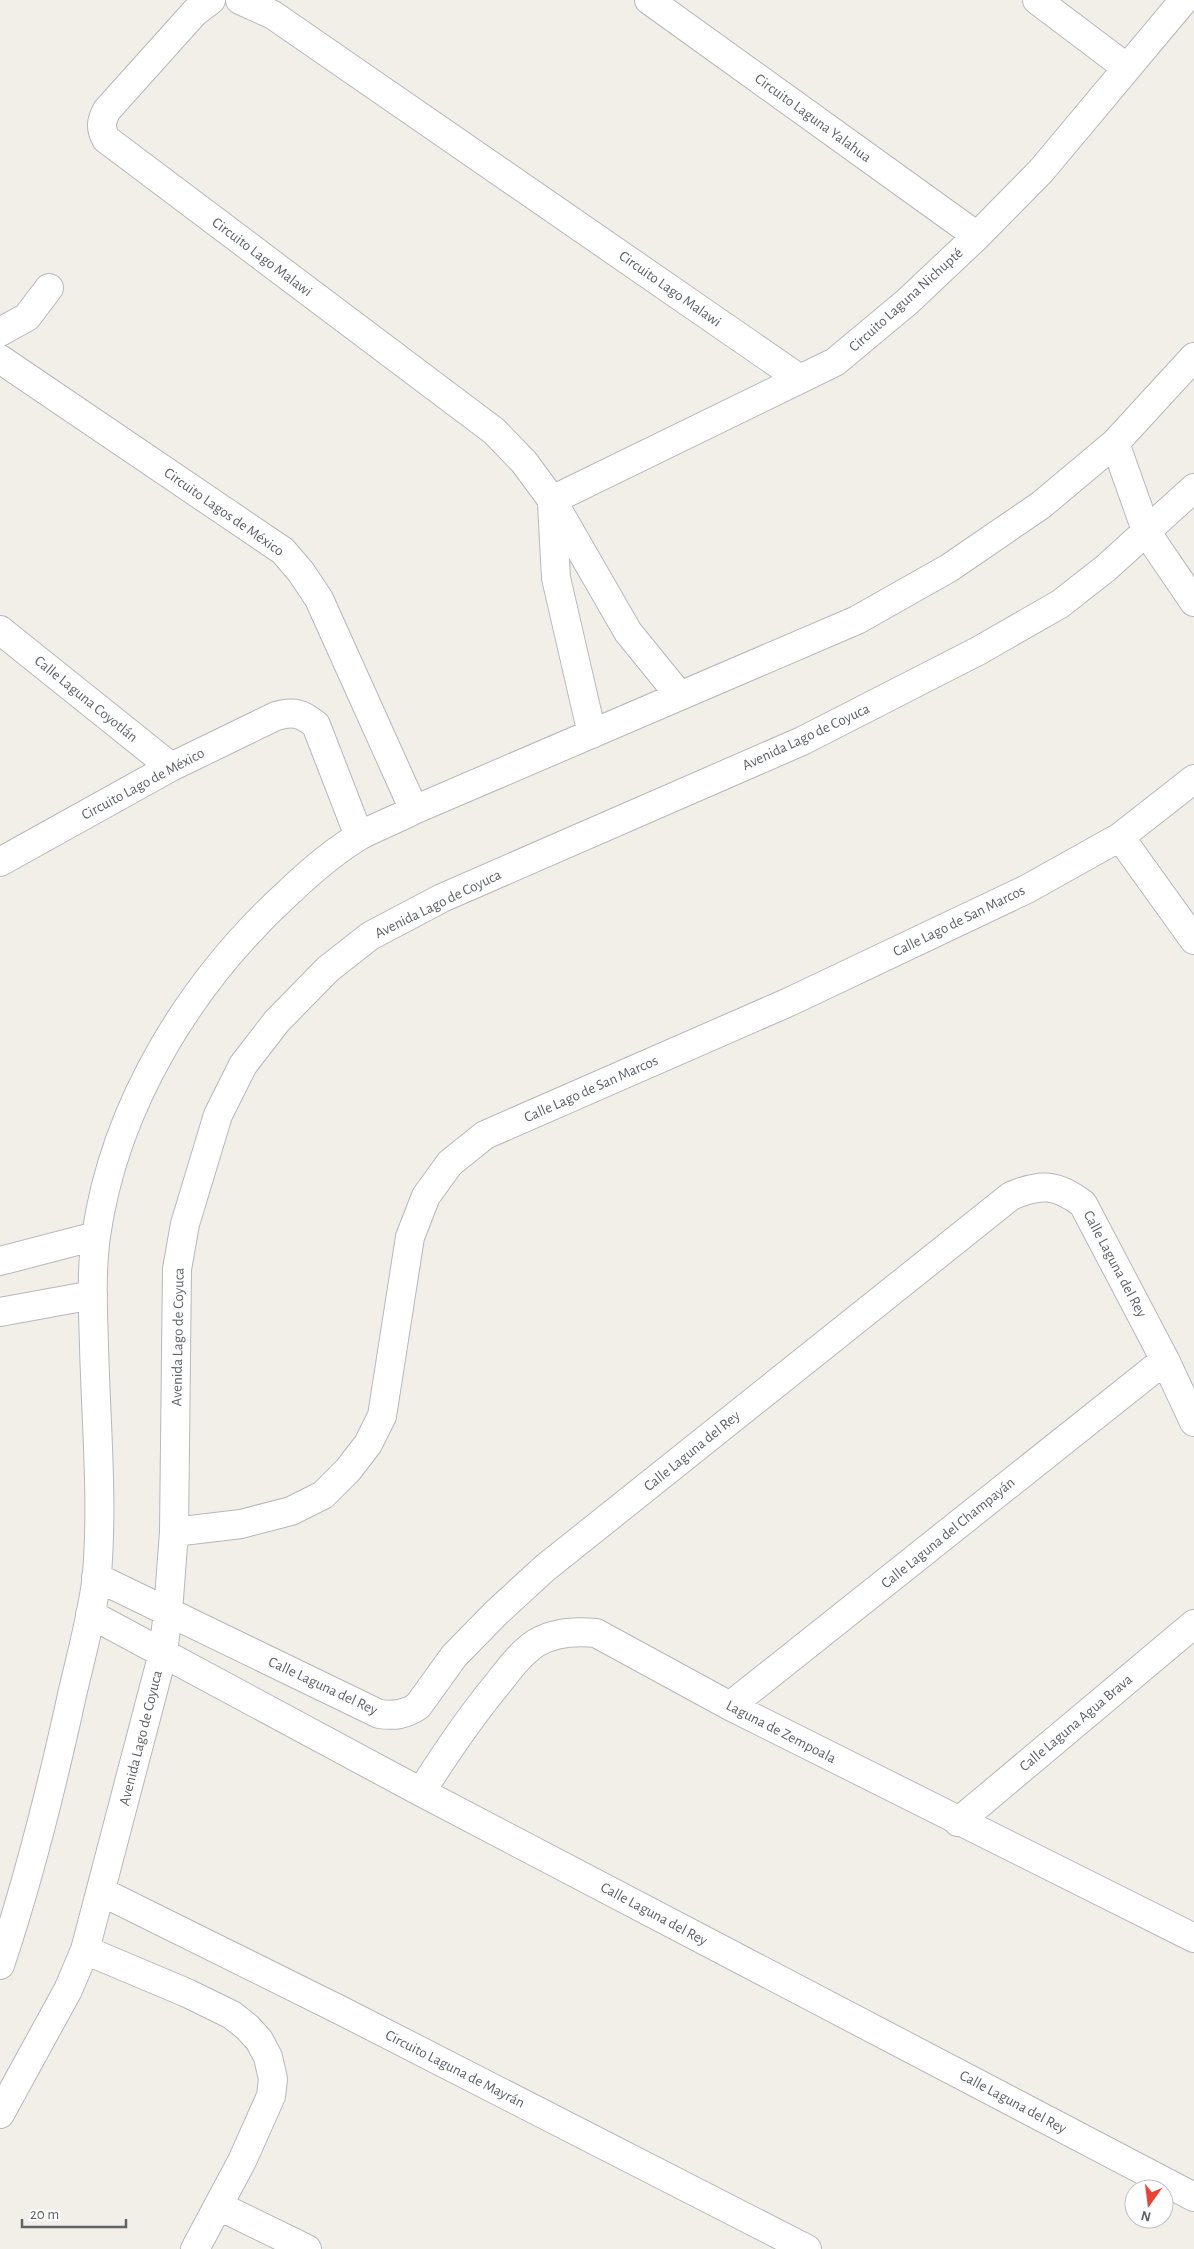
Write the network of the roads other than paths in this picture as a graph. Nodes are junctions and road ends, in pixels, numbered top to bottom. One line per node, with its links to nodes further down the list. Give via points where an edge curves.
1 (211, 0): 14 (street, Circuito Lago Malawi, via 195,12 107,110 101,130 106,139 494,431 524,462)
2 (240, 0): 12 (street, Circuito Lago Malawi, via 273,15)
3 (649, 0): 7 (street, Circuito Laguna Yalahua)
4 (1037, 0): 6 (street)
5 (1184, 0): 6 (street, Circuito Laguna Nichupté)
6 (1127, 68): 7 (street, Circuito Laguna Nichupté, via 1041,171)
7 (977, 236): 12 (street, Circuito Laguna Nichupté, via 907,302 835,362)
8 (49, 288): 9 (street, via 27,317)
9 (0, 332)
10 (1194, 357): 13 (street)
11 (0, 359): 23 (street, Circuito Lagos de México, via 283,551 319,599)
12 (800, 379): 14 (street, Circuito Laguna Nichupté)
13 (1116, 443): 16 (street); 19 (street, via 1041,505 949,568 857,620)
14 (552, 500): 19 (street, Circuito Lago Malawi, via 628,632); 20 (street, via 556,578)
15 (1190, 501): 16 (street, Avenida Lago de Coyuca)
16 (1146, 533): 17 (street); 34 (street, Avenida Lago de Coyuca, via 1060,604 978,651 802,741 442,898 370,936 328,969 277,1021 243,1065 218,1115 186,1224 178,1270)
17 (1194, 602)
18 (0, 630): 21 (street, Calle Laguna Coyotlán)
19 (680, 696): 20 (street)
20 (592, 734): 23 (street)
21 (171, 768): 24 (street, Circuito Lago de México, via 276,716 290,712 305,715 316,724); 26 (street, Circuito Lago de México)
22 (1194, 779): 25 (street, Calle Lago de San Marcos)
23 (414, 810): 24 (street)
24 (360, 836): 28 (street, via 308,873 257,921 208,979 175,1028 126,1124 108,1179)
25 (1120, 837): 27 (street); 34 (street, Calle Lago de San Marcos, via 1027,889 789,1002 485,1134 450,1163 426,1196 410,1237 382,1416 368,1444 348,1470 323,1495 291,1511 241,1524)
26 (0, 862)
27 (1194, 940)
28 (96, 1236): 29 (street); 30 (street)
29 (0, 1260)
30 (93, 1295): 31 (street); 35 (street, via 99,1527)
31 (0, 1312)
32 (1165, 1360): 33 (street, Calle Laguna del Rey); 36 (street, Calle Laguna del Rey, via 1083,1204 1050,1187 1031,1188 1011,1196 544,1568 454,1656 418,1706 410,1711 396,1716 379,1714); 40 (street, Calle Laguna del Champayán)
33 (1194, 1422)
34 (174, 1532): 36 (street, Avenida Lago de Coyuca)
35 (96, 1576): 36 (street, Calle Laguna del Rey); 37 (street)
36 (168, 1612): 39 (street, Avenida Lago de Coyuca)
37 (90, 1614): 39 (street, Calle Laguna del Rey); 46 (street, via 30,1866)
38 (1194, 1624): 42 (street, Calle Laguna Agua Brava)
39 (162, 1653): 41 (street, Calle Laguna del Rey); 43 (street, Avenida Lago de Coyuca)
40 (730, 1706): 41 (street, Laguna de Zempoala, via 596,1633 576,1631 556,1635 536,1643 518,1658 466,1721); 42 (street, Laguna de Zempoala)
41 (421, 1792): 48 (street, Calle Laguna del Rey)
42 (958, 1822): 44 (street, Laguna de Zempoala)
43 (102, 1892): 45 (street, Avenida Lago de Coyuca); 52 (street, Circuito Laguna de Mayrán)
44 (1190, 1929)
45 (85, 1950): 47 (street, Avenida Lago de Coyuca, via 68,1990); 49 (street, via 232,2015 253,2034 268,2057 273,2079 271,2096)
46 (0, 1965)
47 (3, 2101)
48 (1194, 2196)
49 (219, 2206): 50 (street); 51 (street)
50 (195, 2249)
51 (307, 2249)
52 (807, 2249)

